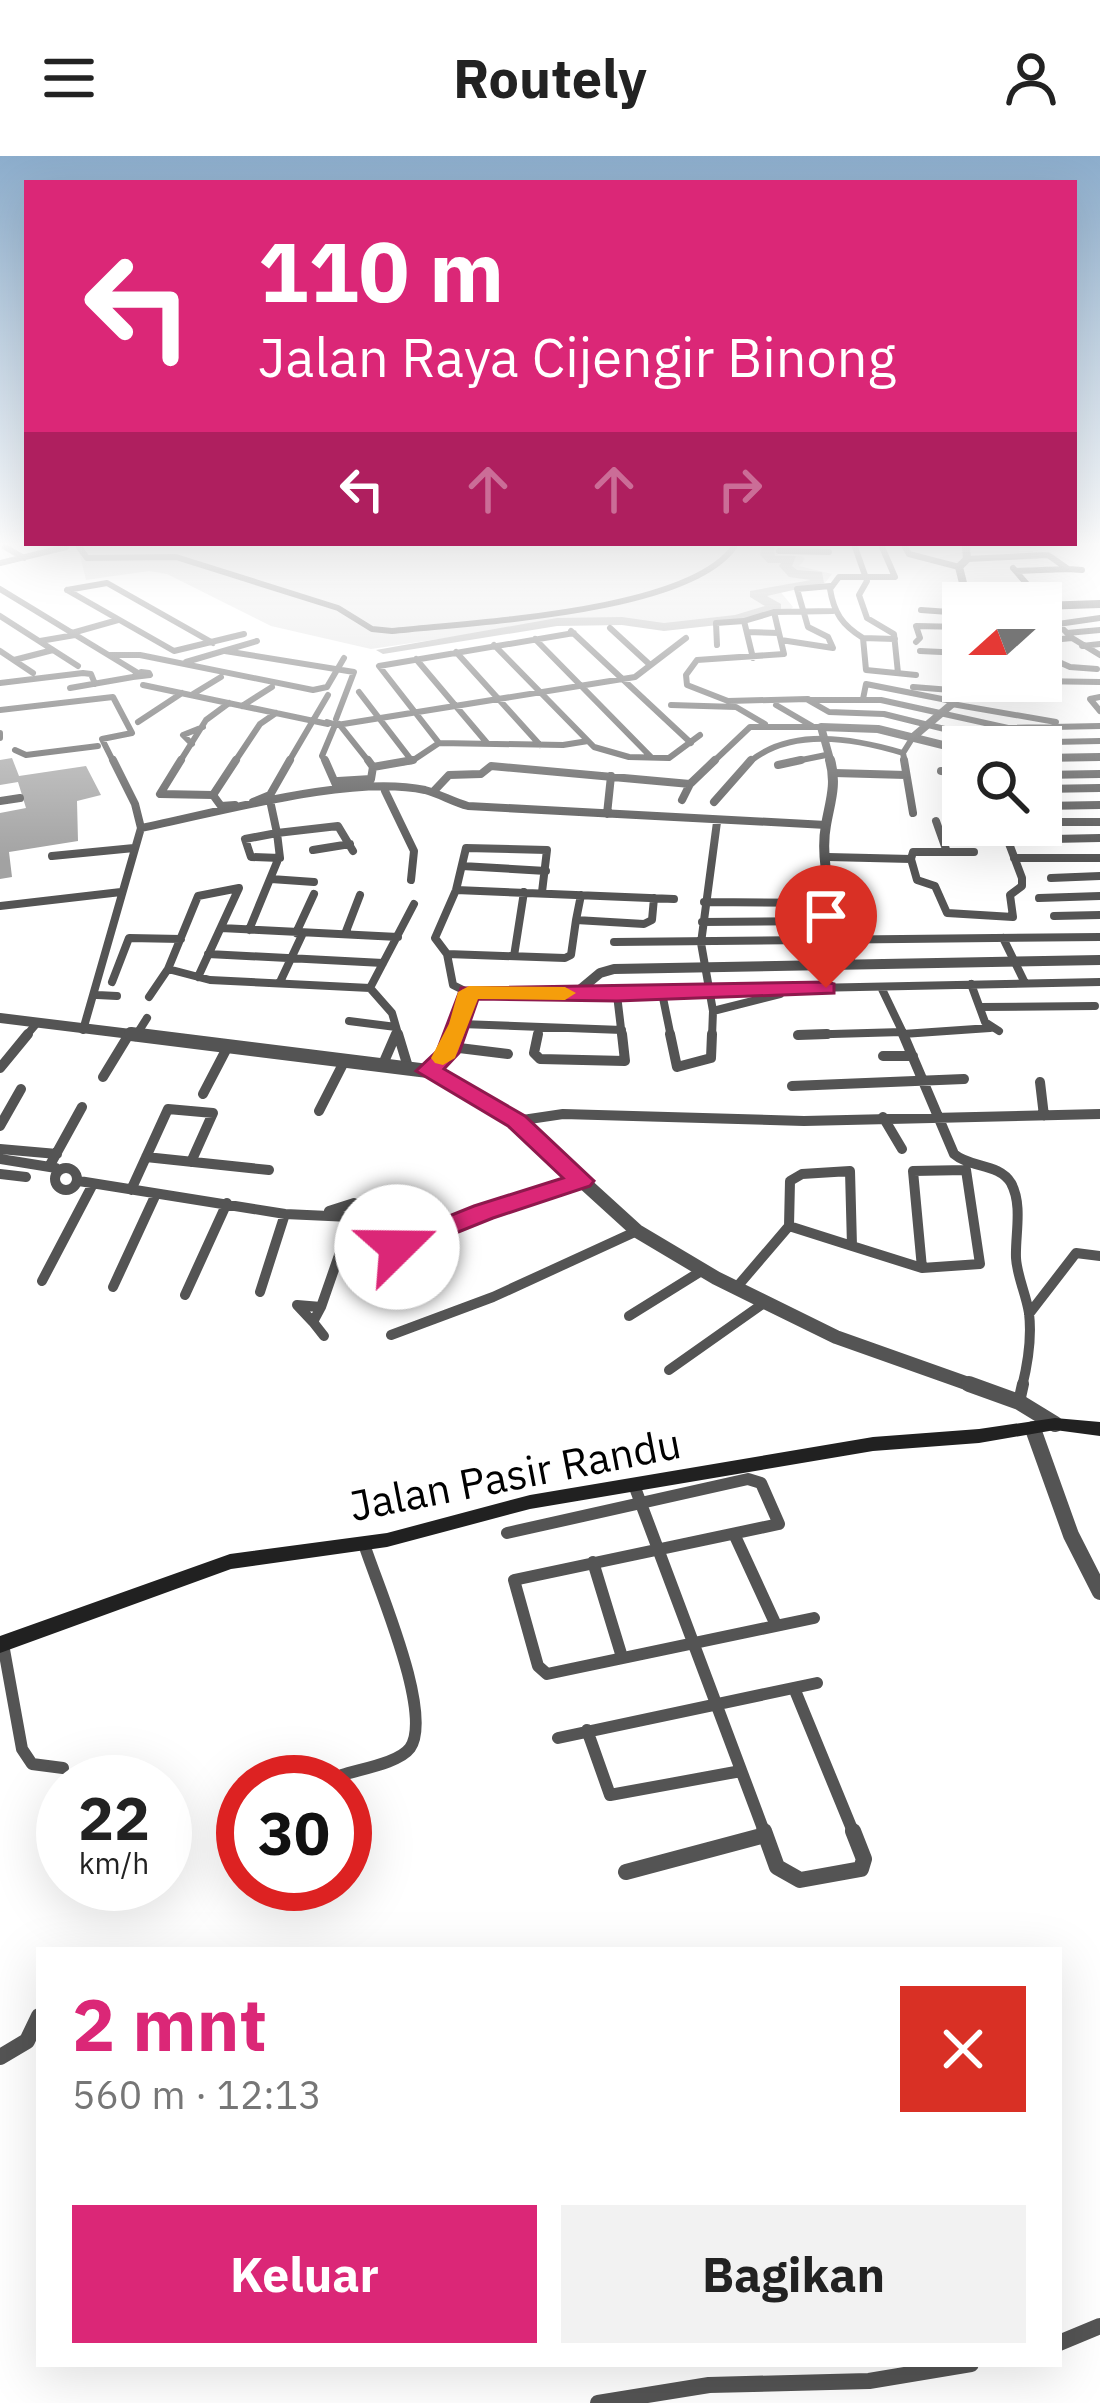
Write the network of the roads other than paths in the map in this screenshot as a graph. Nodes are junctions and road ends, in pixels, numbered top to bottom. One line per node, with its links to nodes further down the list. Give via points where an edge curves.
1 (1, 652): 22 (street)
2 (46, 652): 22 (street)
3 (56, 652): 26 (street)
4 (103, 652): 18 (street)
5 (219, 652): 23 (street)
6 (235, 652): 28 (street)
7 (456, 652): 21 (street); 49 (street)
8 (501, 652): 44 (street)
9 (548, 652): 40 (street)
10 (594, 652): 36 (street)
11 (636, 652): 24 (street)
12 (665, 652): 24 (street)
13 (752, 652): 20 (street)
14 (795, 652): 17 (street)
15 (864, 652): 27 (street)
16 (896, 652): 29 (street)
17 (784, 654): 20 (street)
18 (110, 656): 23 (street); 34 (street)
19 (344, 658): 28 (street)
20 (753, 658): 56 (street, via 697,660 687,685 703,695)
21 (416, 659): 59 (street); 62 (street, via 379,666)
22 (14, 660): 32 (street)
23 (183, 663): 28 (street, via 313,690 327,687)
24 (648, 663): 36 (street)
25 (1062, 663): 30 (street)
26 (78, 666)
27 (866, 670): 29 (street); 38 (street)
28 (335, 671): 68 (street, via 355,674)
29 (898, 673): 31 (street)
30 (1099, 674): 35 (street)
31 (916, 675)
32 (30, 676): 37 (street); 39 (street, via 88,673); 52 (street)
33 (221, 677): 45 (street)
34 (140, 678): 39 (street); 45 (street)
35 (1062, 678)
36 (623, 679): 40 (street); 73 (street)
37 (0, 683)
38 (866, 683): 46 (street); 51 (street)
39 (95, 684): 42 (street)
40 (581, 686): 44 (street); 90 (street)
41 (272, 687): 58 (street)
42 (70, 688)
43 (359, 692): 65 (street)
44 (540, 692): 49 (street); 76 (street)
45 (187, 694): 55 (street); 67 (street)
46 (942, 696)
47 (1100, 697): 61 (street, via 1090,699)
48 (340, 699): 66 (street, via 328,696)
49 (498, 699): 59 (street); 83 (street)
50 (808, 699): 51 (street); 56 (street); 69 (street, via 832,712)
51 (863, 699): 64 (street)
52 (38, 701)
53 (950, 702): 64 (street)
54 (972, 702): 70 (street)
55 (229, 703): 58 (street); 106 (street, via 203,727 160,794)
56 (773, 703): 74 (street)
57 (671, 705): 72 (street, via 736,707)
58 (242, 706): 63 (street)
59 (455, 706): 62 (street); 81 (street)
60 (0, 710): 121 (street, via 115,697 132,733 102,739)
61 (1100, 711)
62 (415, 712): 65 (street); 79 (street)
63 (276, 713): 66 (street); 106 (street)
64 (944, 713): 69 (street); 70 (street, via 1008,728)
65 (379, 718): 68 (street); 89 (street)
66 (314, 721): 68 (street); 106 (street, via 270,795 238,806 221,806)
67 (138, 722)
68 (335, 722): 95 (street); 95 (street, via 322,756 337,784 371,779)
69 (931, 725): 75 (street); 78 (street, via 1001,743)
70 (1089, 726): 71 (street)
71 (1100, 726)
72 (770, 727): 74 (street); 86 (street, via 750,727)
73 (676, 728): 80 (street); 80 (street, via 700,735)
74 (818, 728): 75 (street); 77 (street)
75 (914, 737): 82 (street); 87 (street)
76 (588, 741): 83 (street); 90 (street)
77 (823, 741): 87 (street); 88 (street); 93 (street, via 775,744)
78 (1100, 741)
79 (439, 743): 81 (street); 89 (street)
80 (691, 743): 90 (street, via 674,758)
81 (487, 744): 83 (street)
82 (942, 744)
83 (540, 745)
84 (98, 746): 85 (street)
85 (0, 750)
86 (724, 753): 93 (street); 101 (street)
87 (903, 753): 98 (street)
88 (826, 755): 94 (street); 96 (street)
89 (409, 756): 95 (street)
90 (652, 758)
91 (1062, 758): 92 (street)
92 (1100, 758)
93 (755, 759): 110 (street)
94 (778, 765)
95 (373, 767)
96 (834, 773): 98 (street); 120 (street)
97 (1100, 774): 99 (street)
98 (906, 775): 114 (street)
99 (1062, 775)
100 (611, 776): 101 (street); 105 (street, via 491,766 449,775); 115 (street)
101 (690, 784): 108 (street)
102 (1100, 788): 103 (street)
103 (1062, 789)
104 (385, 791): 105 (street); 111 (street); 141 (street, via 414,851)
105 (433, 792): 115 (street, via 468,806)
106 (213, 795)
107 (20, 798): 109 (street)
108 (682, 800)
109 (0, 801)
110 (714, 802)
111 (271, 805): 121 (street); 122 (street)
112 (1062, 806): 113 (street)
113 (1100, 806)
114 (913, 813)
115 (607, 814): 116 (street)
116 (717, 821): 120 (street); 154 (street)
117 (936, 821): 128 (street)
118 (1062, 822): 119 (street)
119 (1100, 822)
120 (826, 825): 131 (street)
121 (141, 828): 126 (street)
122 (275, 835): 122 (street, via 246,837 251,857 280,858); 127 (street, via 340,826 352,847)
123 (1062, 838): 124 (street)
124 (1100, 838)
125 (1011, 846): 132 (street)
126 (134, 848): 130 (street); 145 (street)
127 (314, 850)
128 (947, 852): 129 (street); 133 (street, via 913,851)
129 (974, 852)
130 (52, 856)
131 (828, 856): 133 (street); 155 (street)
132 (1015, 858): 134 (street); 143 (street)
133 (911, 859): 143 (street, via 917,880 934,886 950,915 1013,917 1010,895)
134 (1099, 861)
135 (277, 862): 140 (street)
136 (462, 866): 137 (street); 137 (street, via 470,846 537,848 550,854); 144 (street)
137 (546, 871): 147 (street)
138 (1100, 876): 139 (street)
139 (1051, 878)
140 (271, 879): 142 (street); 164 (street)
141 (410, 880)
142 (314, 882)
143 (1022, 886): 151 (street, via 1034,899)
144 (456, 890): 146 (street); 175 (street, via 436,938)
145 (121, 892): 157 (street); 199 (street)
146 (524, 892): 147 (street); 176 (street)
147 (542, 892): 150 (street)
148 (314, 894): 165 (street)
149 (360, 895): 166 (street)
150 (581, 895): 152 (street); 160 (street)
151 (1100, 896)
152 (654, 898): 153 (street); 160 (street, via 651,923)
153 (674, 899)
154 (704, 902): 155 (street); 162 (street)
155 (831, 903): 161 (street)
156 (414, 904): 167 (street)
157 (0, 906)
158 (1100, 915): 159 (street)
159 (1054, 916)
160 (576, 920): 176 (street, via 568,957)
161 (836, 921): 162 (street); 172 (street)
162 (702, 922): 173 (street)
163 (221, 928): 164 (street); 170 (street, via 239,888 199,895); 174 (street)
164 (249, 930): 165 (street)
165 (300, 933): 166 (street); 177 (street)
166 (345, 934): 167 (street)
167 (398, 937): 180 (street)
168 (1100, 937): 169 (street)
169 (1003, 938): 172 (street); 179 (street)
170 (182, 939): 182 (street); 185 (street, via 129,938)
171 (614, 942): 173 (street)
172 (844, 942): 173 (street); 181 (street)
173 (700, 944): 183 (street)
174 (208, 954): 177 (street); 184 (street)
175 (447, 954): 176 (street); 196 (street, via 458,966 453,986)
176 (514, 956)
177 (292, 957): 180 (street); 186 (street)
178 (1100, 960): 179 (street)
179 (1015, 961): 181 (street); 189 (street)
180 (383, 962): 193 (street)
181 (851, 964): 183 (street); 191 (street)
182 (168, 969): 184 (street); 202 (street)
183 (703, 969): 194 (street); 197 (street, via 614,969)
184 (198, 977): 186 (street)
185 (112, 982)
186 (280, 982): 193 (street)
187 (1084, 982): 188 (street); 189 (street); 204 (street)
188 (1100, 982)
189 (1025, 983): 190 (street)
190 (971, 984): 192 (street); 203 (street)
191 (857, 987): 192 (street); 195 (street)
192 (881, 987): 215 (street)
193 (370, 988): 212 (street)
194 (706, 990): 195 (street); 198 (street); 205 (street)
195 (796, 990): 205 (street)
196 (469, 992): 197 (street); 210 (street)
197 (576, 993): 200 (street)
198 (662, 993): 200 (street); 227 (street)
199 (97, 995): 201 (street); 213 (street)
200 (617, 995): 214 (street)
201 (117, 996)
202 (149, 997)
203 (980, 1006): 204 (street); 215 (street, via 994,1030)
204 (1098, 1006)
205 (713, 1010): 227 (street, via 712,1056)
206 (0, 1018): 209 (street)
207 (147, 1018): 217 (street)
208 (349, 1021): 212 (street)
209 (37, 1023): 213 (street); 226 (street)
210 (460, 1024): 211 (street); 219 (street)
211 (539, 1028): 214 (street); 214 (street, via 540,1059 619,1062 626,1057)
212 (397, 1029): 224 (street); 225 (street)
213 (83, 1030): 217 (street)
214 (622, 1030)
215 (902, 1033): 216 (street); 221 (street)
216 (798, 1035)
217 (132, 1036): 218 (street); 229 (street)
218 (227, 1048): 223 (street); 237 (street)
219 (449, 1050): 220 (street); 228 (street); 230 (street)
220 (508, 1054)
221 (913, 1055): 222 (street); 231 (street)
222 (883, 1056)
223 (345, 1060): 224 (street); 239 (street)
224 (383, 1064): 225 (street)
225 (408, 1067): 228 (street)
226 (0, 1068)
227 (681, 1068): 234 (street)
228 (428, 1071): 230 (street)
229 (103, 1077)
230 (446, 1078): 244 (street)
231 (920, 1079): 232 (street); 235 (street); 240 (street)
232 (964, 1079)
233 (1040, 1082): 241 (street)
234 (682, 1086)
235 (792, 1086)
236 (21, 1089): 245 (street)
237 (202, 1094)
238 (82, 1107): 250 (street)
239 (319, 1111)
240 (940, 1114): 241 (street); 243 (street); 279 (street, via 957,1158 1011,1183)
241 (1044, 1116): 242 (street)
242 (1096, 1117)
243 (883, 1118): 244 (street, via 563,1114); 246 (street)
244 (516, 1121): 255 (street)
245 (0, 1126)
246 (902, 1148)
247 (0, 1149): 250 (street)
248 (146, 1157): 251 (street); 251 (street, via 168,1109 211,1111); 257 (street)
249 (0, 1159): 250 (street)
250 (54, 1159): 256 (street, via 63,1172 55,1185)
251 (191, 1162): 252 (street)
252 (269, 1170)
253 (0, 1174): 254 (street)
254 (26, 1177)
255 (581, 1181): 263 (street); 265 (street)
256 (93, 1184): 257 (street); 272 (street)
257 (131, 1190): 258 (street)
258 (156, 1194): 259 (street); 273 (street)
259 (227, 1203): 261 (street); 276 (street)
260 (354, 1207): 261 (street); 264 (street, via 394,1219); 278 (street)
261 (285, 1214): 275 (street)
262 (789, 1226): 266 (street); 266 (street, via 790,1180 850,1171); 274 (street)
263 (638, 1231): 271 (street); 282 (street)
264 (400, 1232): 265 (street); 267 (street)
265 (416, 1239): 267 (street)
266 (852, 1246): 269 (street)
267 (397, 1247): 270 (street)
268 (1100, 1256): 279 (street, via 1076,1253)
269 (922, 1268): 269 (street, via 980,1264 967,1170 913,1172)
270 (389, 1269)
271 (703, 1270): 274 (street); 280 (street)
272 (42, 1281)
273 (113, 1287)
274 (736, 1288): 277 (street)
275 (260, 1292)
276 (185, 1295)
277 (764, 1303): 284 (street); 285 (street)
278 (322, 1307): 281 (street); 281 (street, via 297,1305)
279 (1029, 1314): 285 (street)
280 (629, 1316)
281 (313, 1322): 283 (street)
282 (391, 1335)
283 (324, 1336)
284 (669, 1370)
285 (1019, 1402): 286 (street)
286 (1055, 1424): 287 (main road, Jalan Pasir Randu); 288 (main road, Jalan Pasir Randu)
287 (1033, 1429): 289 (main road, Jalan Pasir Randu, via 873,1444); 295 (street)
288 (1100, 1429)
289 (638, 1495): 290 (street); 291 (street, via 759,1480 778,1526); 292 (main road, Jalan Pasir Randu, via 530,1502); 293 (street)
290 (507, 1533)
291 (735, 1536): 293 (street); 297 (street)
292 (364, 1544): 299 (main road, Jalan Pasir Randu, via 230,1562); 307 (street, via 418,1709 413,1745)
293 (658, 1550): 294 (street); 298 (street)
294 (593, 1562): 300 (street); 300 (street, via 511,1585 541,1671)
295 (1100, 1592)
296 (814, 1618): 297 (street)
297 (776, 1625): 298 (street)
298 (693, 1641): 300 (street); 303 (street)
299 (1, 1644): 306 (street, via 22,1749)
300 (622, 1657)
301 (818, 1683): 302 (street)
302 (794, 1688): 303 (street); 309 (street, via 865,1865 800,1880 777,1867)
303 (716, 1702): 304 (street); 308 (street)
304 (587, 1730): 305 (street); 308 (street, via 610,1795)
305 (558, 1738)
306 (36, 1765)
307 (372, 1765)
308 (741, 1771): 309 (street)
309 (765, 1835): 310 (street)
310 (626, 1873)
311 (36, 2022): 312 (street, via 27,2042)
312 (0, 2057)
313 (1098, 2331): 314 (street)
314 (1062, 2342)
315 (953, 2367): 316 (street, via 869,2381 709,2385)
316 (598, 2403)

